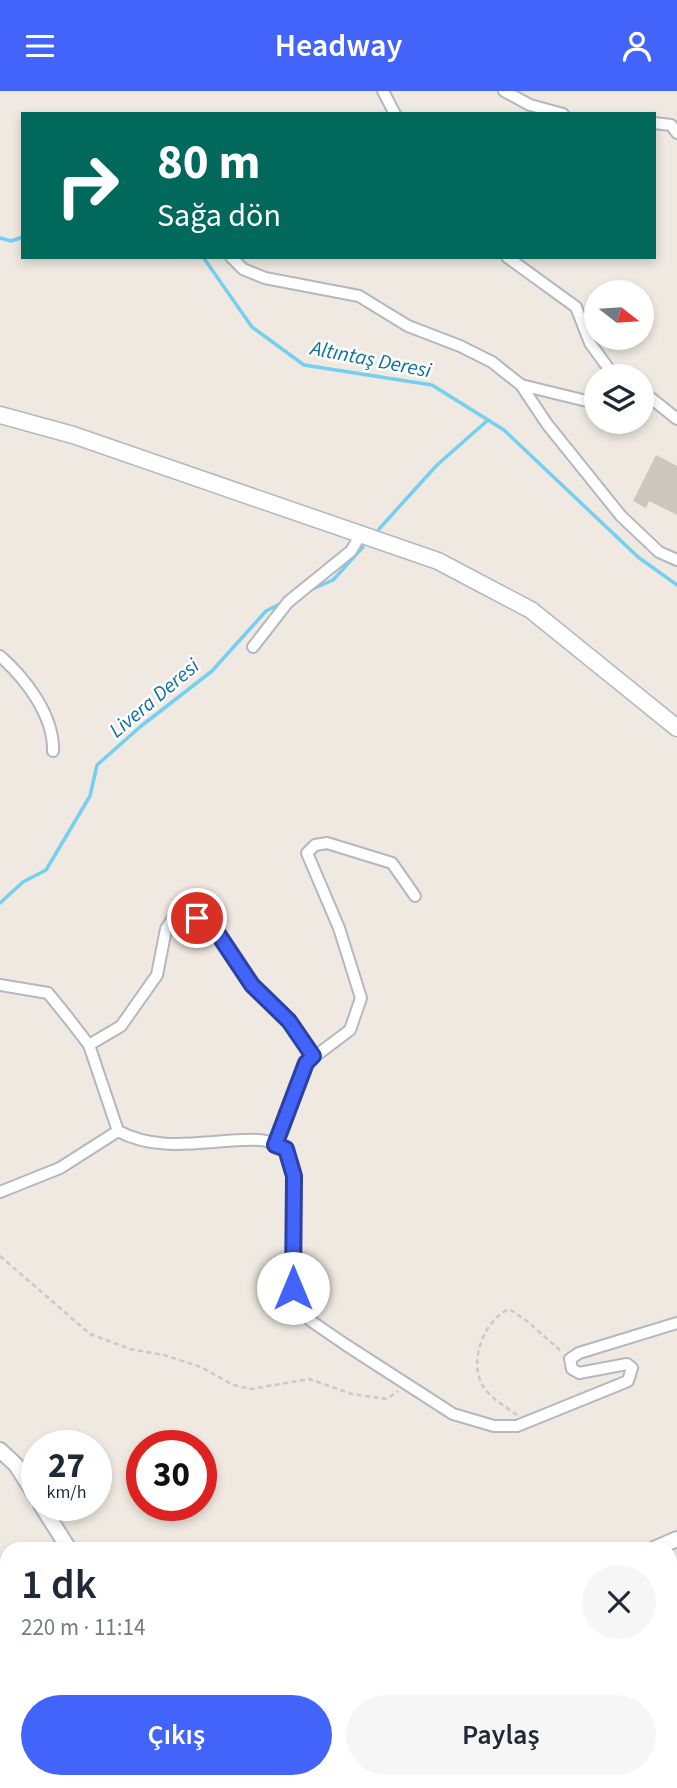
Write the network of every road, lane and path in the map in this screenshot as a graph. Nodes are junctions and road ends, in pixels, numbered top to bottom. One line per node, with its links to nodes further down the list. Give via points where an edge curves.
1 (383, 91): 3 (street)
2 (504, 91): 4 (street)
3 (394, 112)
4 (556, 112)
5 (656, 123): 6 (street, via 671,125)
6 (677, 133)
7 (233, 259): 10 (street, via 265,278 359,296 408,326 492,362)
8 (510, 259): 9 (street, via 576,307 590,343)
9 (605, 364)
10 (521, 385): 11 (street); 16 (street, via 621,516 659,552)
11 (584, 400)
12 (654, 401): 14 (street)
13 (0, 415): 15 (main road, via 73,435)
14 (677, 419)
15 (360, 534): 17 (street, via 351,551 288,602); 19 (main road, via 438,561 531,610)
16 (677, 560)
17 (253, 647)
18 (0, 656): 20 (street, via 14,668 46,716 53,732)
19 (677, 728)
20 (53, 751)
21 (415, 896): 24 (street, via 392,863 327,843 315,845 307,853 339,927 361,998 350,1030)
22 (0, 985): 23 (street, via 48,993)
23 (89, 1045): 24 (street, via 121,1026 157,975 166,929 180,908 214,928 252,985 289,1021); 25 (street)
24 (313, 1056): 26 (street, via 306,1063)
25 (118, 1131): 26 (street, via 137,1141 198,1145 262,1140); 27 (street, via 60,1168)
26 (275, 1145): 31 (street, via 286,1149 294,1176 293,1288 311,1321)
27 (0, 1192)
28 (0, 1256): 31 (path, via 90,1334 201,1367 233,1385 251,1389 309,1379 352,1394 387,1399 399,1390)
29 (677, 1323): 31 (street, via 579,1353 570,1359 572,1369 579,1373 627,1364 632,1368 628,1381 517,1426 494,1426 453,1414)
30 (565, 1354): 32 (path, via 509,1309 488,1326 477,1361 478,1378 520,1418)
31 (418, 1389)
32 (517, 1422)
33 (0, 1450): 34 (street)
34 (21, 1473)
35 (51, 1521): 36 (street)
36 (65, 1542)

